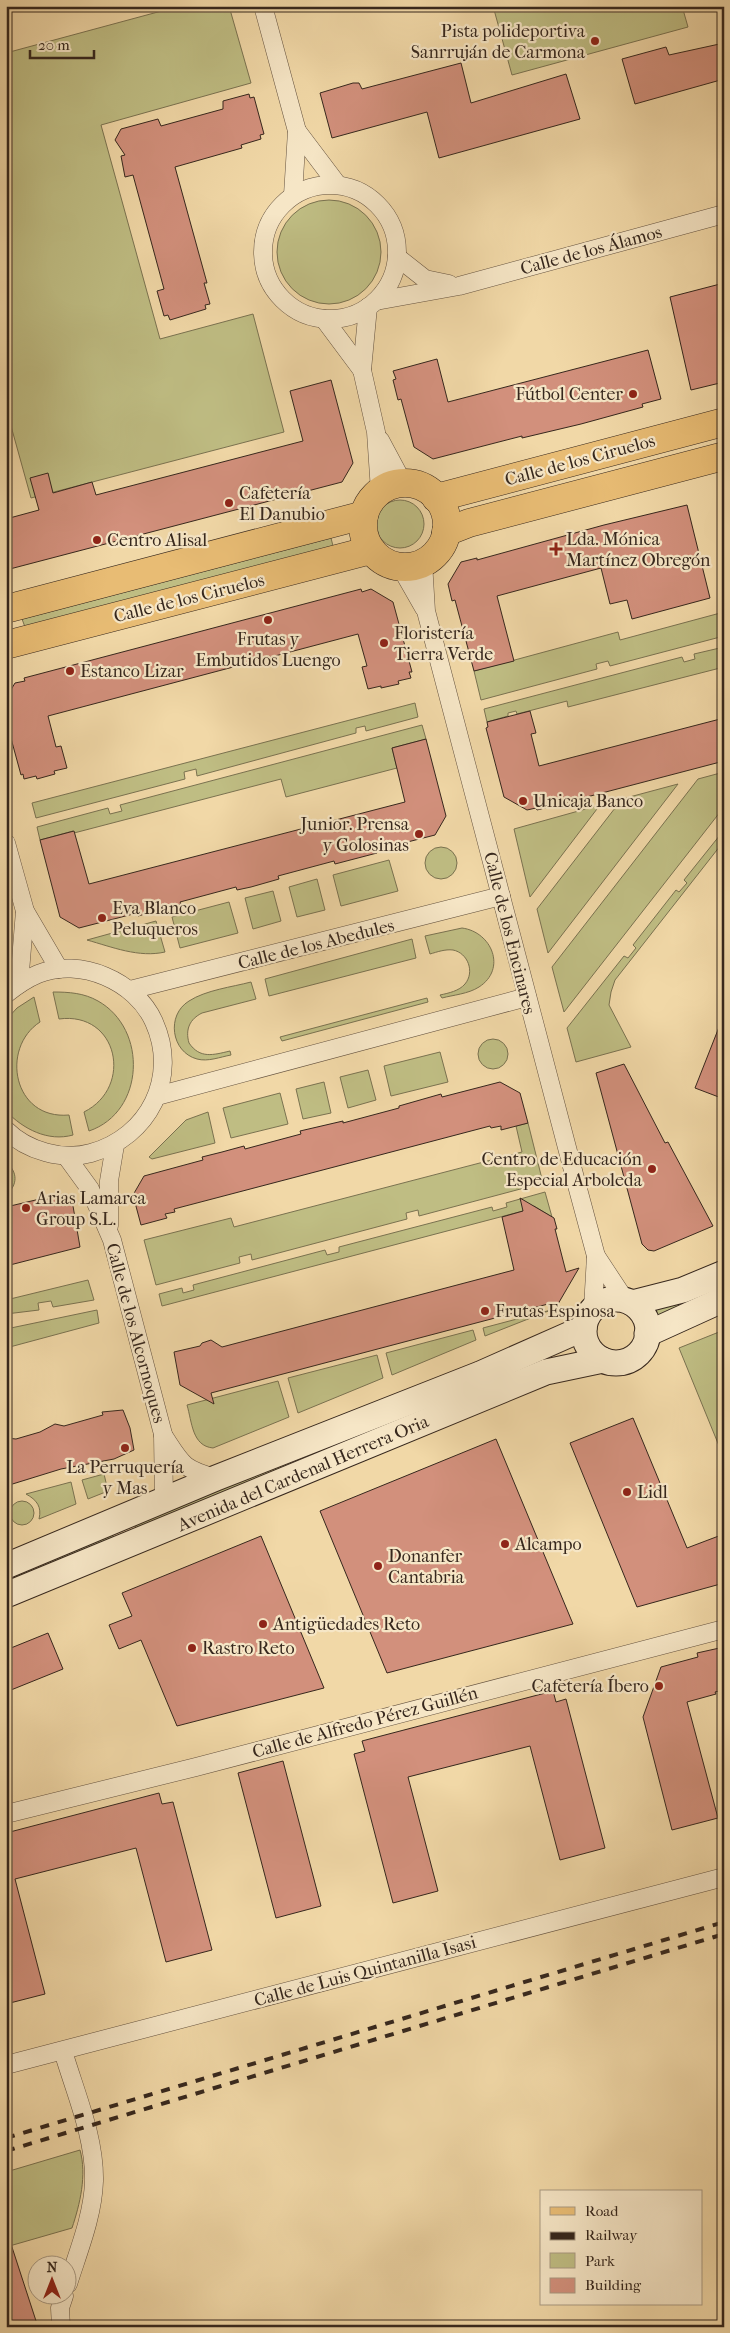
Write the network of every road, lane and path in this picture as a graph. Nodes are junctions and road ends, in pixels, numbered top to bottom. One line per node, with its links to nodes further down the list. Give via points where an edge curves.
1 (263, 6): 2 (street)
2 (297, 131): 3 (street); 4 (street)
3 (337, 184): 4 (street); 6 (street, via 360,191 379,205 393,226)
4 (293, 195): 9 (street, via 273,216 266,230 264,264 277,294 304,314)
5 (724, 214): 7 (street, Calle de los Álamos)
6 (397, 256): 7 (street, Calle de los Álamos, via 425,280); 8 (street, via 396,268 387,288)
7 (459, 286): 8 (street, Calle de los Álamos)
8 (372, 304): 9 (street, via 345,317); 10 (street)
9 (324, 319): 10 (street)
10 (362, 370): 12 (street)
11 (724, 422): 15 (main road, Calle de los Ciruelos)
12 (376, 432): 14 (street); 14 (street)
13 (724, 456): 17 (main road, Calle de los Ciruelos, via 469,523)
14 (392, 487): 15 (main road, via 418,485); 16 (main road, via 371,500)
15 (436, 498): 17 (main road, via 445,515)
16 (364, 515): 18 (main road, via 363,529); 20 (main road, Calle de los Ciruelos)
17 (446, 532): 19 (main road, via 437,551)
18 (371, 550): 19 (main road, via 380,558); 21 (main road, Calle de los Ciruelos)
19 (412, 564): 23 (street, Calle de los Encinares)
20 (6, 609)
21 (6, 645)
22 (6, 843): 24 (street)
23 (501, 896): 27 (street, Calle de los Abedules); 28 (street, Calle de los Encinares)
24 (25, 911): 25 (street); 26 (street)
25 (59, 969): 26 (street, via 39,973); 27 (street, via 96,973)
26 (13, 989)
27 (130, 990): 29 (street, via 154,1020 160,1038 164,1058)
28 (526, 997): 29 (street); 34 (street, Calle de los Encinares)
29 (158, 1096): 31 (street, via 141,1123)
30 (6, 1130): 32 (street, via 28,1146)
31 (114, 1145): 32 (street, via 86,1154); 33 (street, Calle de los Alcornoques, via 109,1181)
32 (66, 1156): 33 (street, Calle de los Alcornoques, via 90,1190)
33 (109, 1231): 41 (street, Calle de los Alcornoques)
34 (596, 1256): 37 (street, Calle de los Encinares); 38 (street, Calle de los Encinares)
35 (724, 1273): 37 (main road, Avenida del Cardenal Herrera Oria, via 683,1290)
36 (724, 1299): 39 (main road)
37 (628, 1302): 38 (main road, Avenida del Cardenal Herrera Oria, via 602,1301); 39 (main road, via 644,1316)
38 (588, 1318): 40 (main road, via 585,1341); 42 (main road, Avenida del Cardenal Herrera Oria, via 480,1374)
39 (648, 1334): 40 (main road, Avenida del Cardenal Herrera Oria, via 642,1348 632,1358 617,1362)
40 (602, 1360): 45 (main road, Avenida del Cardenal Herrera Oria, via 546,1372)
41 (163, 1434): 42 (street, Calle de los Alcornoques, via 179,1460 192,1472); 43 (street, Calle de los Alcornoques)
42 (216, 1478): 43 (main road, Avenida del Cardenal Herrera Oria)
43 (164, 1501): 44 (main road, Avenida del Cardenal Herrera Oria)
44 (6, 1566)
45 (6, 1595)
46 (724, 1629): 47 (street, Calle de Alfredo Pérez Guillén)
47 (6, 1814)
48 (724, 1877): 49 (street, Calle de Luis Quintanilla Isasi)
49 (63, 2051): 50 (street, Calle de Luis Quintanilla Isasi); 51 (street, via 91,2147 94,2181 89,2217)
50 (6, 2065)
51 (77, 2256)
52 (61, 2306): 53 (street)
53 (61, 2327)

